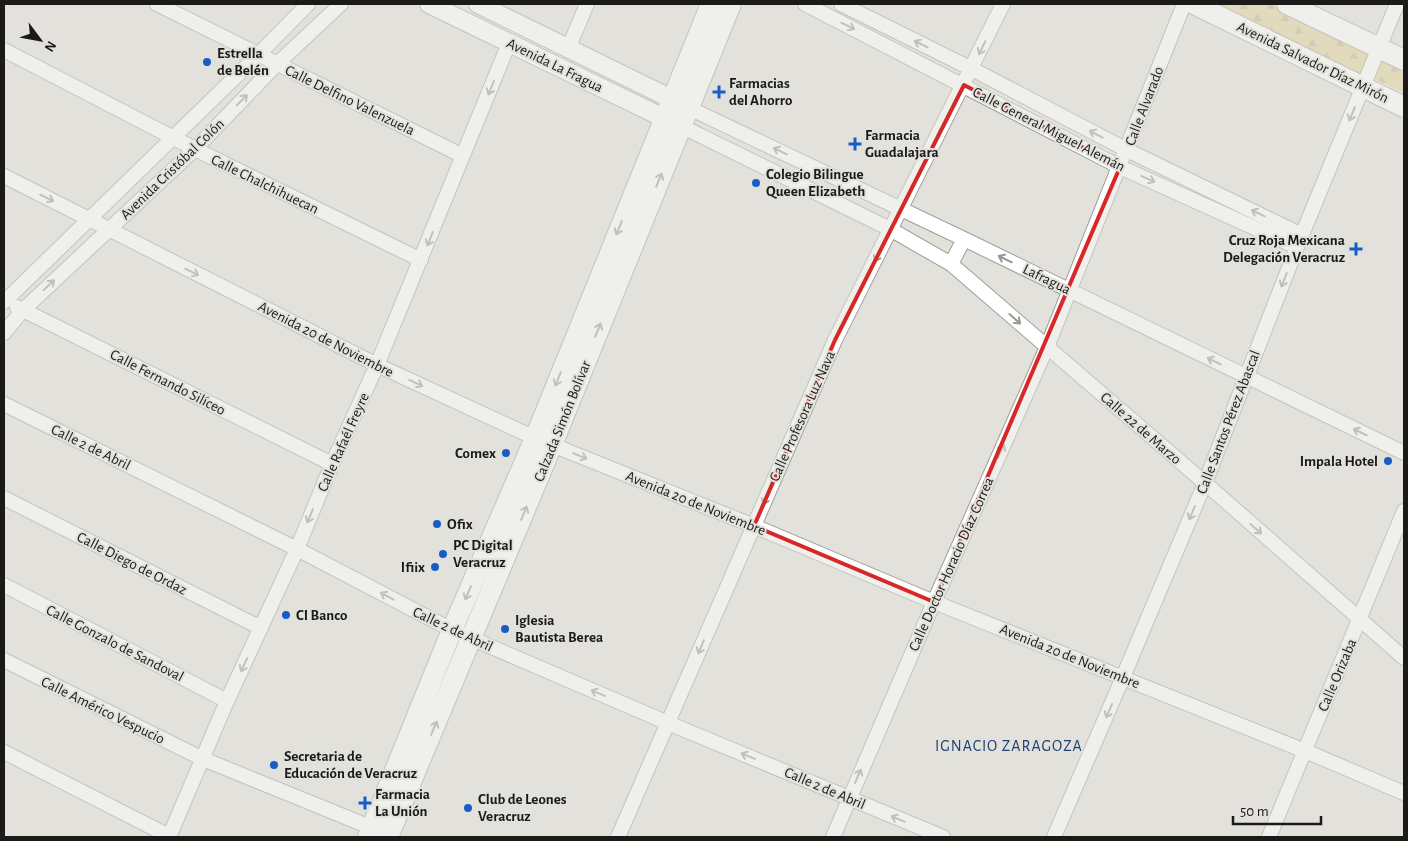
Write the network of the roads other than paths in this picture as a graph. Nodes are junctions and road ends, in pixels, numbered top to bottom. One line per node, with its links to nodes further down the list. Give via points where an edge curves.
1 (157, 4): 20 (street, Calle Delfino Valenzuela)
2 (308, 4): 20 (street, Avenida Cristóbal Colón)
3 (341, 4): 22 (street, Avenida Cristóbal Colón)
4 (429, 4): 16 (street, Avenida La Fragua)
5 (478, 4): 18 (street, Avenida La Fragua)
6 (587, 4): 18 (street)
7 (710, 4): 26 (main road, Calzada Simón Bolívar)
8 (731, 4): 28 (main road, Calzada Simón Bolívar)
9 (804, 4): 24 (street, Calle General Miguel Alemán, one-way to 24)
10 (840, 4): 23 (street, Calle General Miguel Alemán, one-way to 10)
11 (1003, 4): 23 (street, Calle Profesora Luz Nava, one-way to 23)
12 (1184, 4): 32 (street, Calle Alvarado)
13 (1194, 4): 25 (main road, Avenida Salvador Díaz Mirón)
14 (1397, 4): 17 (street, Calle Santos Pérez Abascal)
15 (1292, 5): 17 (main road)
16 (509, 43): 29 (street, Avenida La Fragua); 33 (street, Calle Rafaél Freyre, one-way to 33)
17 (1379, 48): 21 (main road); 25 (street, Calle Santos Pérez Abascal)
18 (568, 49): 26 (street, Avenida La Fragua)
19 (4, 50): 30 (street, Calle Chalchihuecan)
20 (258, 55): 22 (street, Calle Delfino Valenzuela); 30 (street, Avenida Cristóbal Colón)
21 (1404, 60)
22 (277, 64): 31 (street, Avenida Cristóbal Colón, one-way to 22); 33 (street, Calle Delfino Valenzuela)
23 (972, 69): 24 (street, Calle Profesora Luz Nava); 32 (street, Calle General Miguel Alemán, one-way to 23)
24 (964, 85): 34 (street, Calle General Miguel Alemán); 36 (street, Calle Profesora Luz Nava)
25 (1363, 86): 27 (main road, Avenida Salvador Díaz Mirón); 41 (street, Calle Santos Pérez Abascal, one-way to 41)
26 (671, 99): 28 (street, Avenida La Fragua); 29 (main road, Calzada Simón Bolívar)
27 (1404, 107)
28 (689, 108): 29 (main road, Calzada Simón Bolívar); 36 (street, Lafragua, one-way to 28)
29 (672, 122): 39 (street); 52 (main road, Calzada Simón Bolívar)
30 (172, 138): 31 (street, Calle Chalchihuecan); 37 (street, Avenida Cristóbal Colón)
31 (194, 149): 38 (street, Avenida Cristóbal Colón); 42 (street, Calle Chalchihuecan)
32 (1127, 150): 34 (street, Calle Alvarado); 41 (street, Calle General Miguel Alemán, one-way to 32)
33 (463, 156): 42 (street, Calle Rafaél Freyre, one-way to 42)
34 (1120, 167): 41 (street, Calle General Miguel Alemán, one-way to 41); 44 (street, Calle Alvarado)
35 (4, 176): 37 (street, Avenida 20 de Noviembre, one-way to 37)
36 (901, 209): 39 (street, Calle Profesora Luz Nava); 40 (street, Lafragua)
37 (89, 220): 38 (street, Avenida 20 de Noviembre); 45 (street, Avenida Cristóbal Colón)
38 (109, 230): 46 (street, Avenida Cristóbal Colón, one-way to 38); 49 (street, Avenida 20 de Noviembre, one-way to 49)
39 (890, 230): 43 (street, Calle 22 de Marzo); 58 (street, Calle Profesora Luz Nava, one-way to 58, via 835,340)
40 (964, 238): 43 (street); 44 (street, Lafragua, one-way to 40)
41 (1299, 241): 50 (street, Calle Santos Pérez Abascal, one-way to 50)
42 (421, 260): 49 (street, Calle Rafaél Freyre)
43 (951, 264): 48 (street, Calle 22 de Marzo, one-way to 48)
44 (1070, 290): 48 (street, Calle Doctor Horacio Díaz Correa); 50 (street, Lafragua, one-way to 44)
45 (4, 301): 46 (street, Calle Fernando Silíceo)
46 (23, 310): 47 (street, Avenida Cristóbal Colón); 54 (street, Calle Fernando Silíceo)
47 (4, 333)
48 (1047, 347): 55 (street, Calle 22 de Marzo); 61 (street, Calle Doctor Horacio Díaz Correa, one-way to 48)
49 (377, 366): 52 (street, Avenida 20 de Noviembre, one-way to 52); 54 (street, Calle Rafaél Freyre)
50 (1246, 376): 53 (street, Lafragua, one-way to 50); 55 (street, Calle Santos Pérez Abascal)
51 (4, 404): 59 (street, Calle 2 de Abril)
52 (543, 441): 58 (street, Avenida 20 de Noviembre, one-way to 58); 64 (main road, Calzada Simón Bolívar, one-way to 64); 65 (main road, Calzada Simón Bolívar, one-way to 52)
53 (1404, 453)
54 (332, 464): 59 (street, Calle Rafaél Freyre, one-way to 59)
55 (1205, 483): 62 (street, Calle 22 de Marzo, one-way to 62); 68 (street, Calle Santos Pérez Abascal, one-way to 68)
56 (4, 498): 63 (street, Calle Diego de Ordaz)
57 (1404, 511): 62 (street, Calle Orizaba)
58 (754, 526): 61 (street, Avenida 20 de Noviembre); 70 (street, Calle Profesora Luz Nava, one-way to 70)
59 (296, 549): 63 (street, Calle Rafaél Freyre); 64 (street, Calle 2 de Abril, one-way to 59)
60 (4, 586): 69 (street, Calle Gonzalo de Sandoval)
61 (934, 602): 68 (street, Avenida 20 de Noviembre); 75 (street, Calle Doctor Horacio Díaz Correa, one-way to 61)
62 (1360, 620): 66 (street, Calle 22 de Marzo); 71 (street, Calle Orizaba)
63 (261, 628): 69 (street, Calle Rafaél Freyre, one-way to 69)
64 (452, 630): 65 (street, Calle 2 de Abril); 76 (main road, Calzada Simón Bolívar)
65 (472, 639): 70 (street, Calle 2 de Abril, one-way to 65); 76 (main road, Calzada Simón Bolívar, one-way to 65)
66 (1404, 658)
67 (4, 660): 73 (street, Calle Américo Vespucio)
68 (1123, 677): 71 (street, Avenida 20 de Noviembre); 81 (street, Calle Santos Pérez Abascal, one-way to 81)
69 (227, 701): 73 (street, Calle Rafaél Freyre)
70 (668, 723): 75 (street, Calle 2 de Abril, one-way to 70); 78 (street, Calle Profesora Luz Nava)
71 (1305, 751): 74 (street, Avenida 20 de Noviembre); 82 (street, Calle Orizaba)
72 (4, 752): 77 (street)
73 (203, 759): 76 (street, Calle Américo Vespucio); 77 (street, Calle Rafaél Freyre)
74 (1404, 793)
75 (849, 798): 79 (street, Calle Doctor Horacio Díaz Correa); 80 (street, Calle 2 de Abril, one-way to 75)
76 (382, 835)
77 (169, 836)
78 (618, 837)
79 (833, 837)
80 (943, 837)
81 (1054, 837)
82 (1268, 837)

